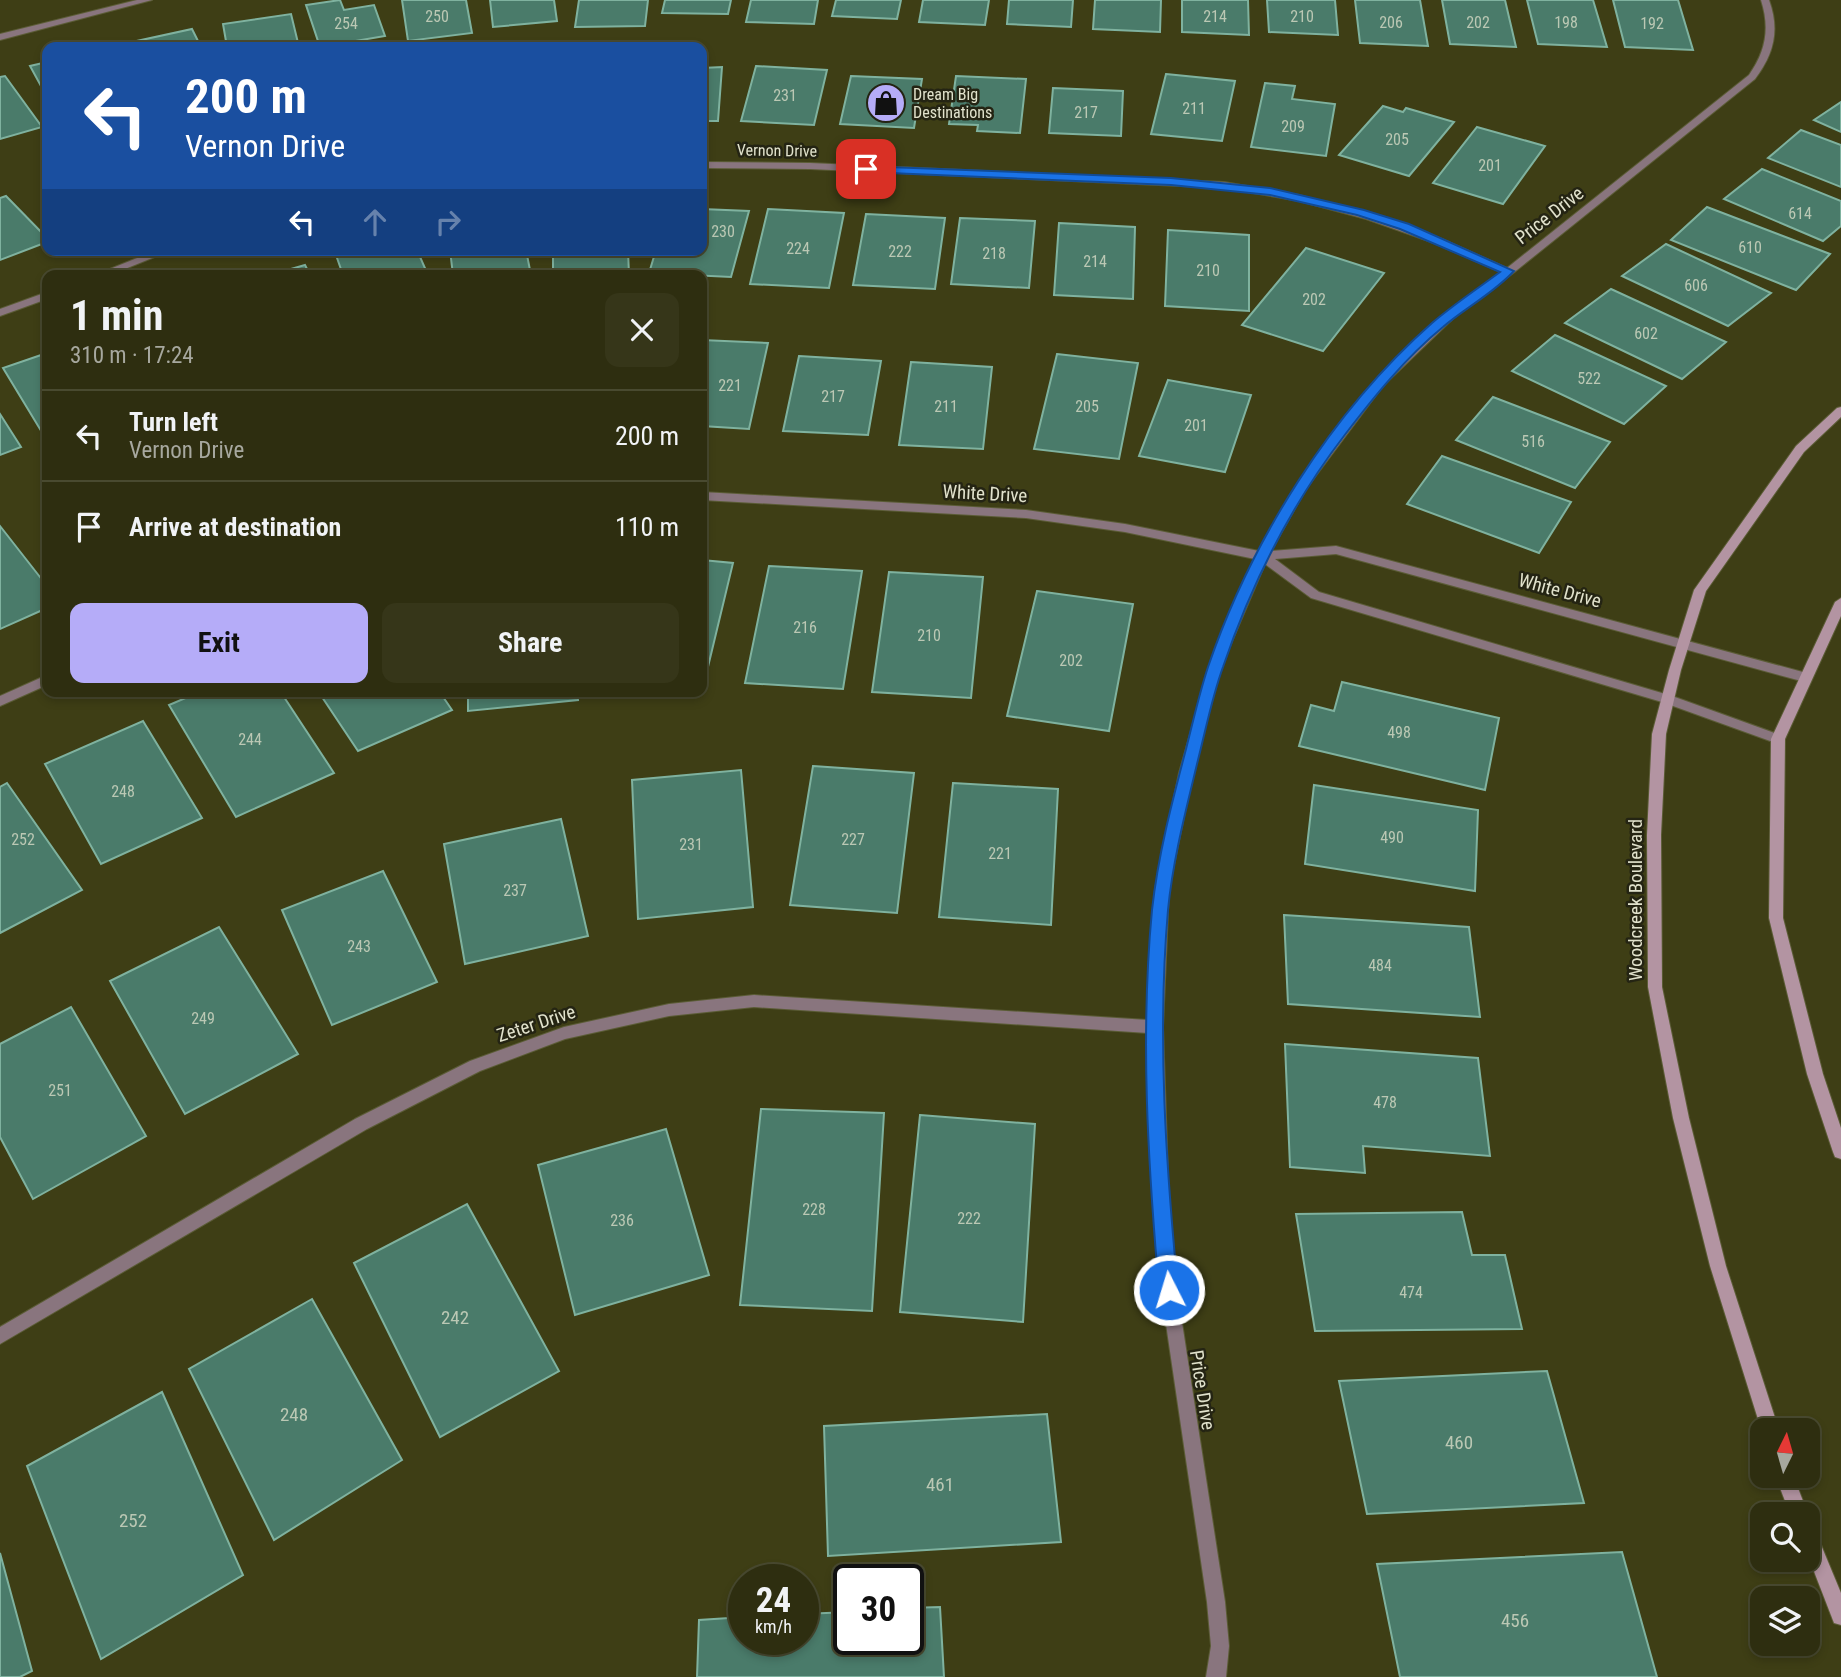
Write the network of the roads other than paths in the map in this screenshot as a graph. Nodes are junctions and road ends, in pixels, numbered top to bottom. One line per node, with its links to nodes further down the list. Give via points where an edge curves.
1 (149, 0): 3 (street)
2 (1765, 0): 7 (street, Price Drive, via 1771,37 1762,65 1752,77)
3 (0, 37)
4 (707, 165): 7 (street, Vernon Drive, via 810,166 1270,192 1360,212)
5 (151, 256): 6 (street)
6 (113, 270)
7 (1508, 271): 12 (street, Price Drive, via 1436,326 1379,384 1301,487)
8 (42, 297): 9 (street)
9 (0, 313)
10 (1841, 411): 14 (street, Woodcreek Boulevard, via 1800,449 1700,590)
11 (707, 496): 12 (street, White Drive, via 1038,516)
12 (1262, 556): 14 (street, White Drive, via 1336,550); 17 (street, White Drive, via 1315,596); 20 (street, Price Drive, via 1215,667 1172,831 1162,890)
13 (1841, 602): 15 (street)
14 (1683, 643): 15 (street, White Drive); 17 (street, Woodcreek Boulevard)
15 (1805, 677): 19 (street)
16 (42, 682): 18 (street)
17 (1667, 699): 19 (street, White Drive); 23 (street, Woodcreek Boulevard, via 1658,734 1655,987 1718,1266)
18 (0, 701)
19 (1779, 739): 21 (street, via 1776,918 1815,1074)
20 (1155, 1027): 22 (street, Zeter Drive, via 754,1001 669,1010 564,1033 475,1066 361,1124); 26 (street, Price Drive, via 1161,1206 1169,1290 1216,1602 1220,1646)
21 (1841, 1152)
22 (0, 1336)
23 (1766, 1418)
24 (1820, 1564): 25 (street)
25 (1841, 1616)
26 (1216, 1677)

